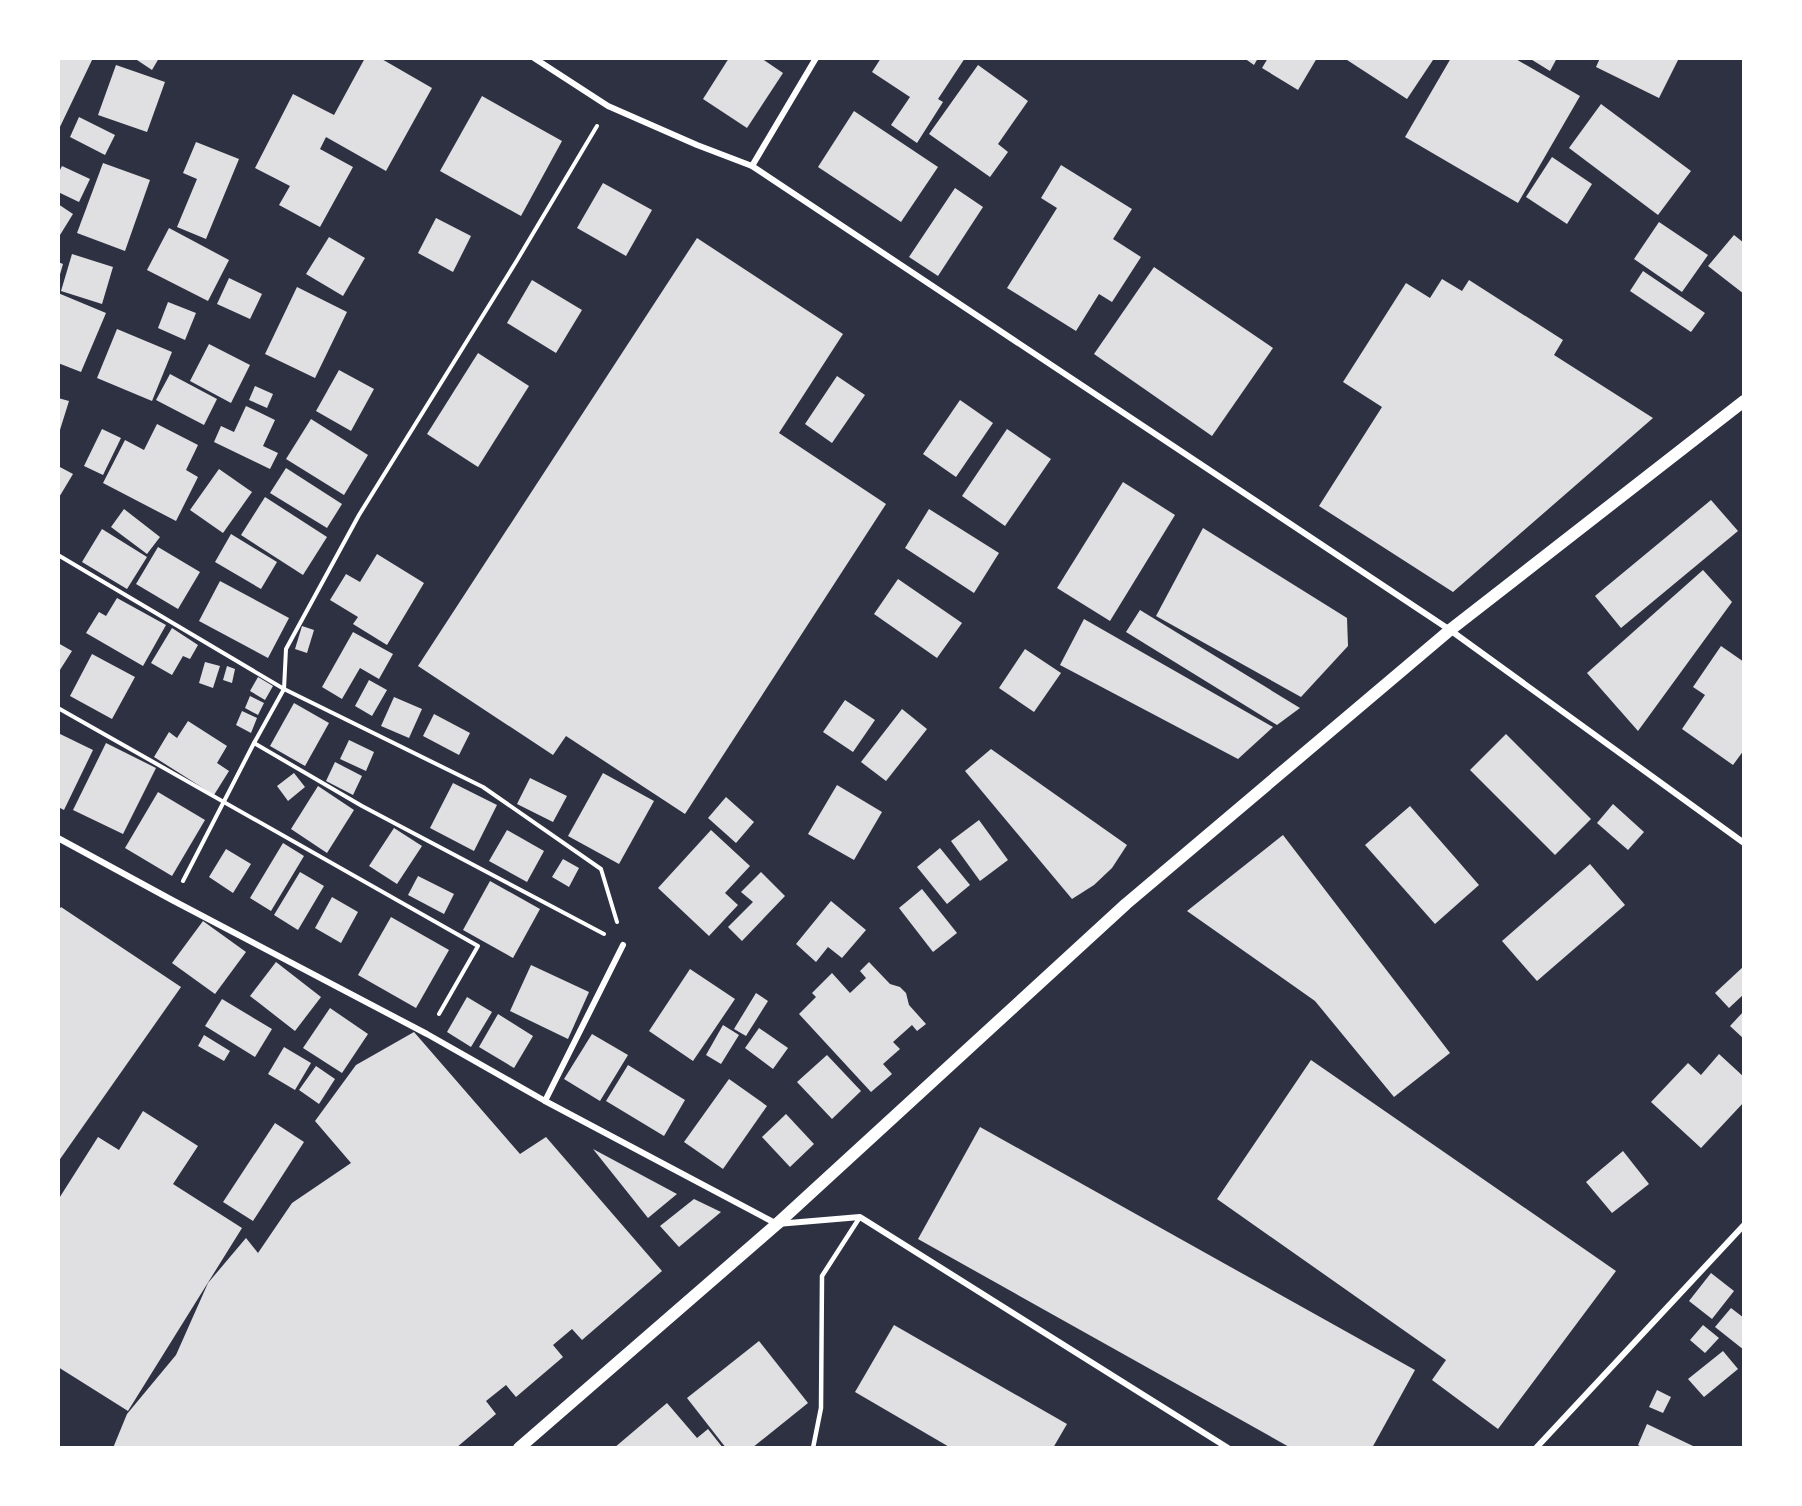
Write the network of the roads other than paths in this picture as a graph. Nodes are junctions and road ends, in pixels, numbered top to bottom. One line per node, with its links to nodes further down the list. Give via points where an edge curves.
1 (534, 58): 3 (street, via 609,106)
2 (816, 58): 3 (street)
3 (752, 166): 5 (street)
4 (1743, 401): 5 (main road)
5 (1450, 630): 7 (street); 11 (main road, via 1126,904)
6 (58, 838): 9 (street)
7 (1743, 843)
8 (623, 945): 9 (street)
9 (545, 1101): 11 (street)
10 (860, 1217): 11 (street); 14 (lane, via 822,1276 821,1408); 15 (street)
11 (777, 1224): 13 (main road)
12 (1743, 1225): 16 (street)
13 (519, 1448)
14 (813, 1448)
15 (1228, 1448)
16 (1536, 1448)

